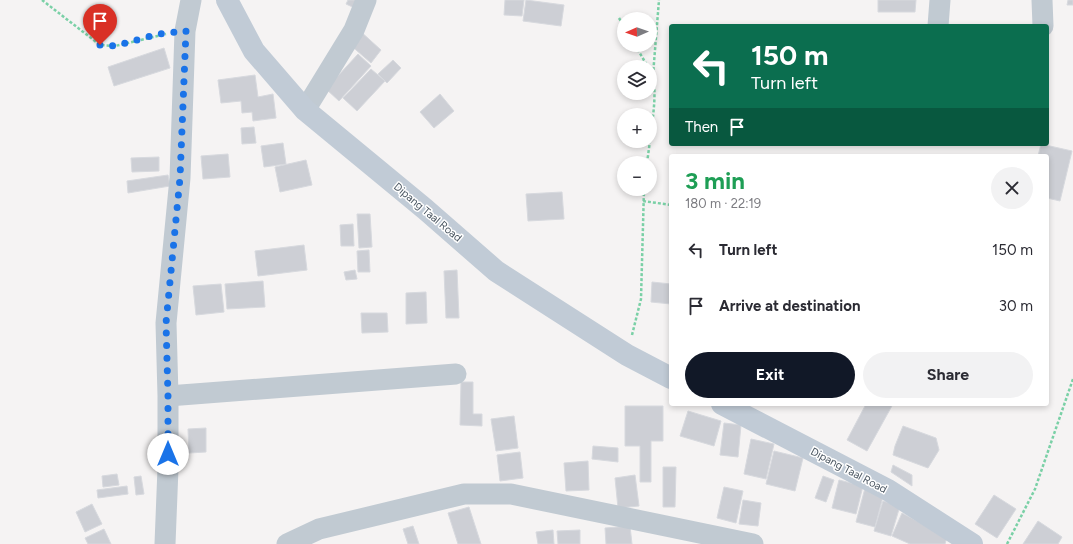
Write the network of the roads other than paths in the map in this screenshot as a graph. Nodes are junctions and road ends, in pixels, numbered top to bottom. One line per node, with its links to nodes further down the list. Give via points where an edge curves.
1 (191, 0): 11 (street, via 186,31 180,178 166,323)
2 (227, 0): 8 (main road, Dipang Taal Road, via 254,50)
3 (366, 0): 8 (street, via 354,30)
4 (940, 0): 6 (street)
5 (1042, 0): 7 (street)
6 (938, 24)
7 (1043, 24)
8 (305, 110): 10 (main road, Dipang Taal Road, via 496,271 627,355)
9 (456, 374): 11 (street)
10 (669, 377)
11 (168, 396): 13 (street)
12 (726, 406): 16 (main road, Dipang Taal Road, via 888,490)
13 (165, 544)
14 (287, 544): 15 (street, via 319,529 464,494 511,494)
15 (754, 544)
16 (972, 544)

